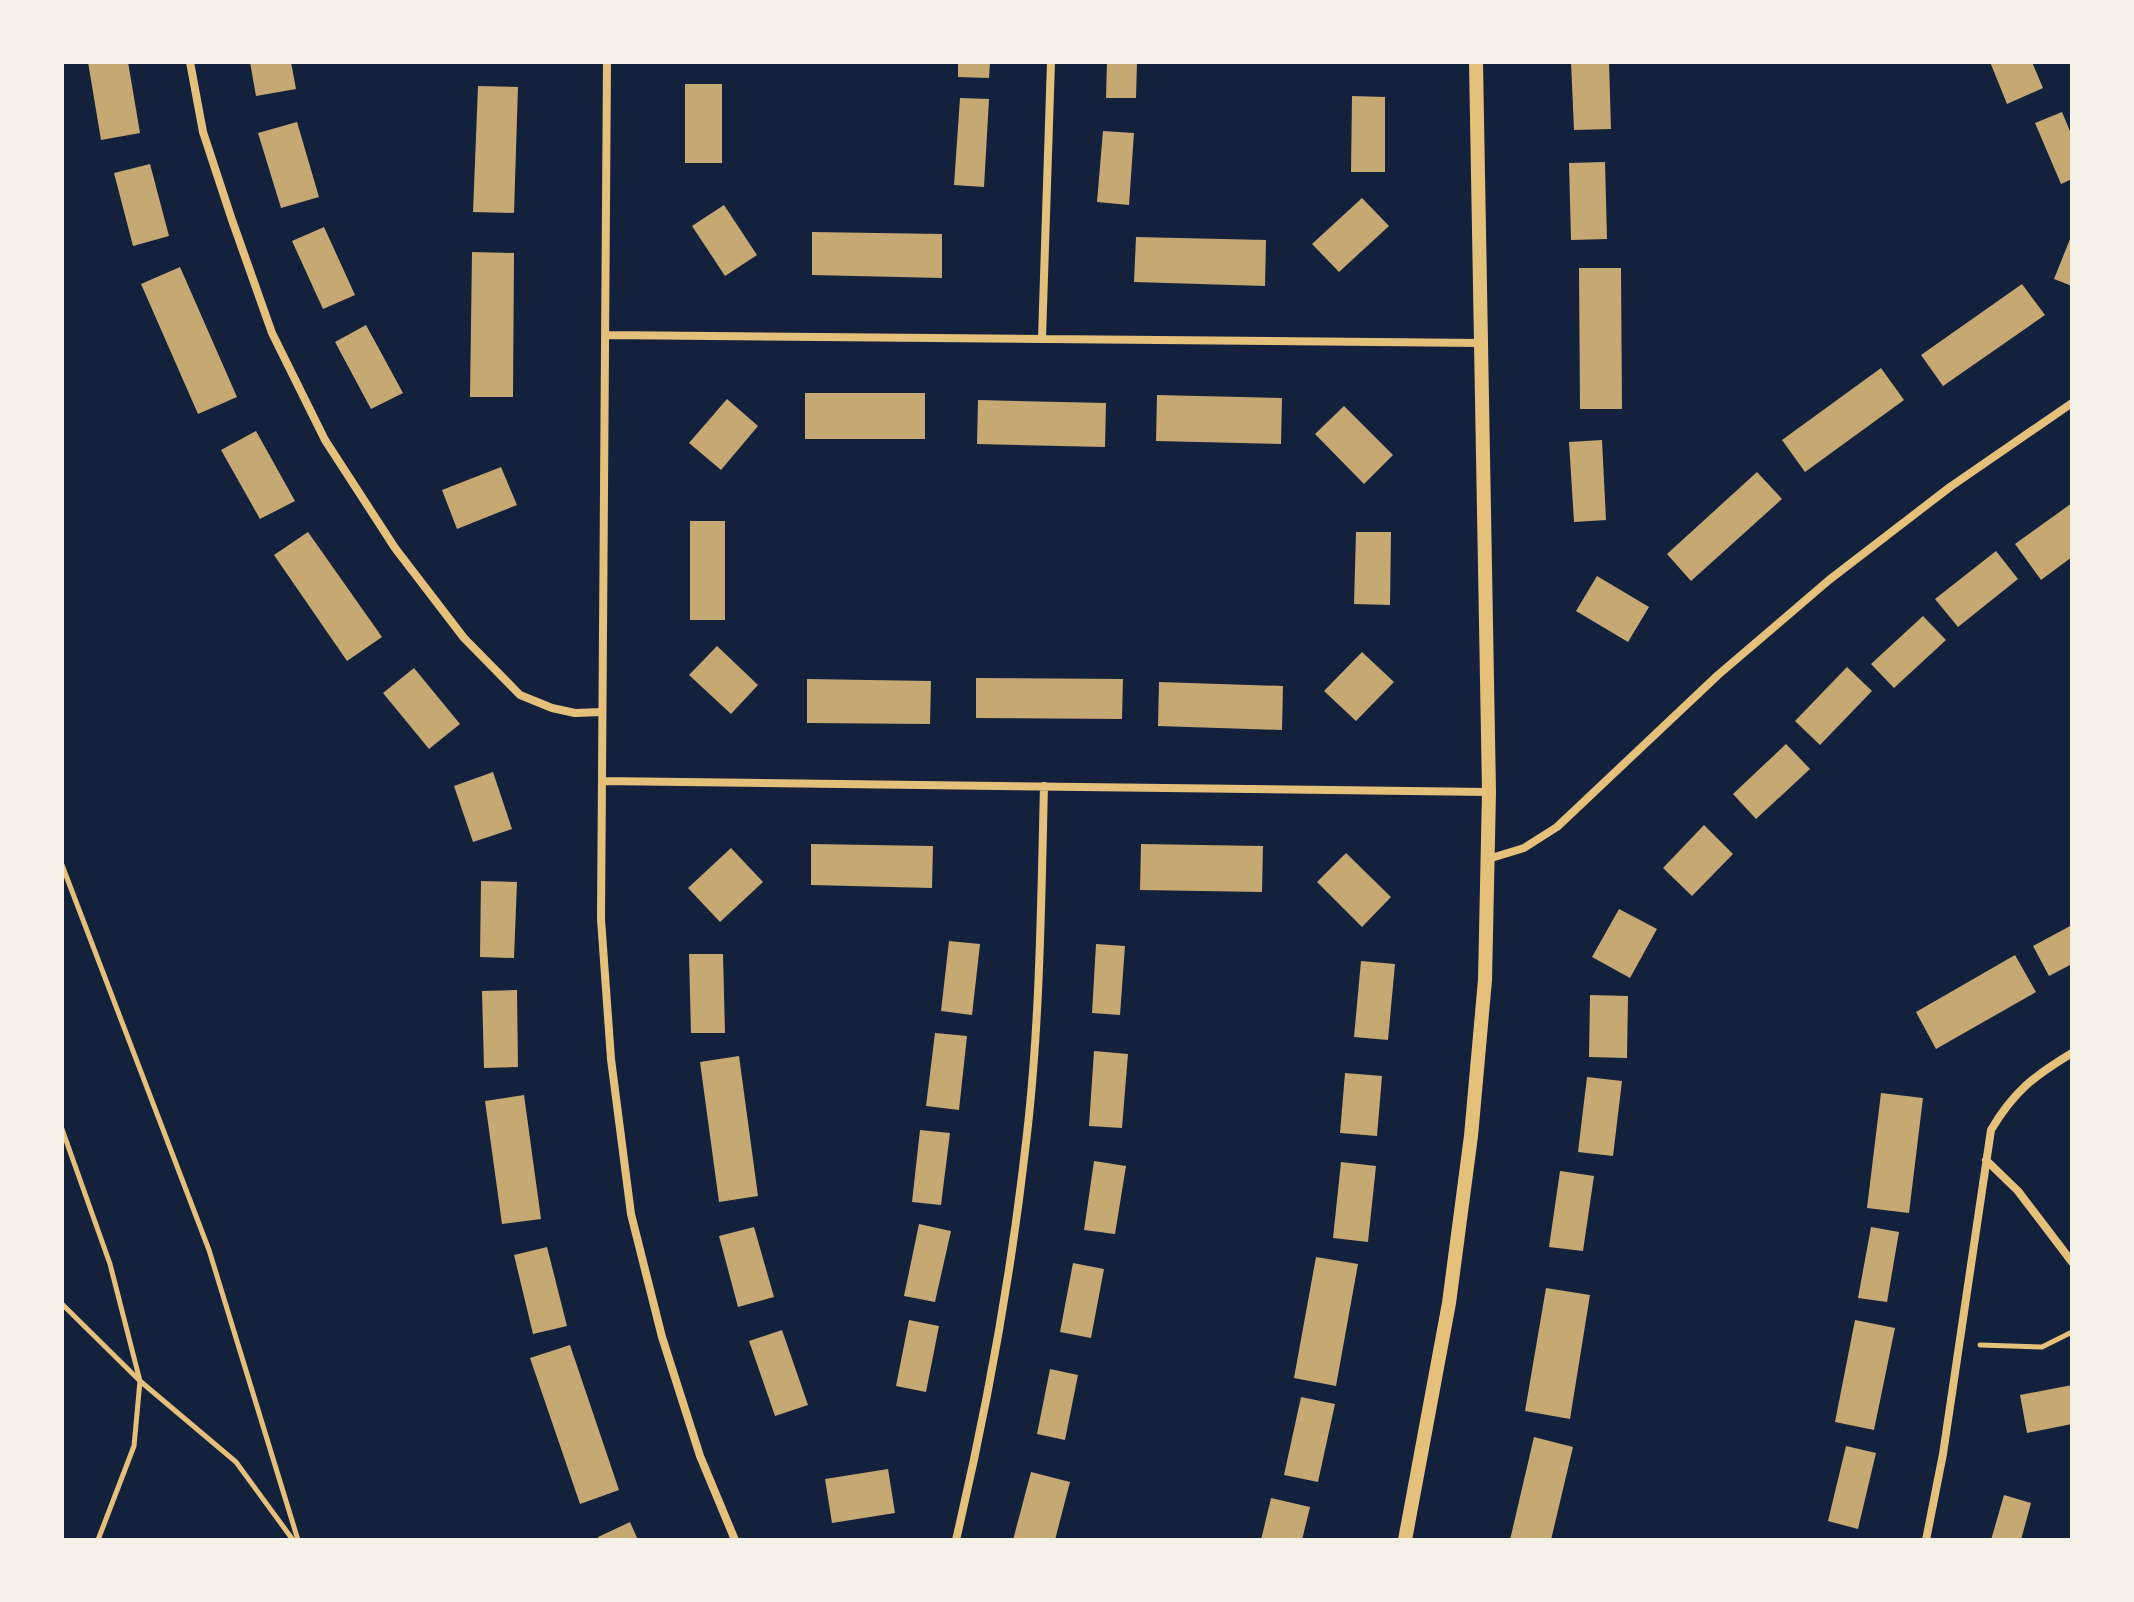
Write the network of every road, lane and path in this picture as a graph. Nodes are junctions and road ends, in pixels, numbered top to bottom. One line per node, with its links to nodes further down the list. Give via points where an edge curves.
1 (190, 62): 9 (street, via 203,132 267,319 325,440 446,616 520,695 575,713)
2 (607, 62): 5 (street)
3 (1051, 62): 6 (street)
4 (1476, 62): 7 (street)
5 (606, 335): 6 (street); 9 (street)
6 (1042, 338): 7 (street)
7 (1480, 343): 12 (street)
8 (2072, 403): 13 (street, via 1829,580 1718,675 1557,827 1524,848)
9 (602, 712): 10 (street)
10 (602, 781): 11 (street); 25 (street, via 601,919 611,1059 631,1214 662,1337 700,1456)
11 (1044, 786): 12 (street); 26 (street, via 1039,968 1026,1149 999,1332)
12 (1489, 792): 13 (street)
13 (1488, 859): 27 (street, via 1485,980 1471,1136 1449,1303)
14 (62, 865): 24 (path, via 209,1250)
15 (2072, 1053): 17 (street, via 2025,1085 2005,1106 1991,1130)
16 (62, 1129): 22 (path, via 110,1264)
17 (1986, 1160): 18 (street, via 2018,1191); 21 (street)
18 (2072, 1262)
19 (62, 1304): 22 (path)
20 (2072, 1332): 21 (path, via 2042,1347)
21 (1959, 1344): 28 (street)
22 (140, 1381): 23 (path, via 134,1446); 24 (path, via 236,1462)
23 (98, 1540)
24 (295, 1540)
25 (735, 1540)
26 (956, 1540)
27 (1405, 1540)
28 (1926, 1540)

